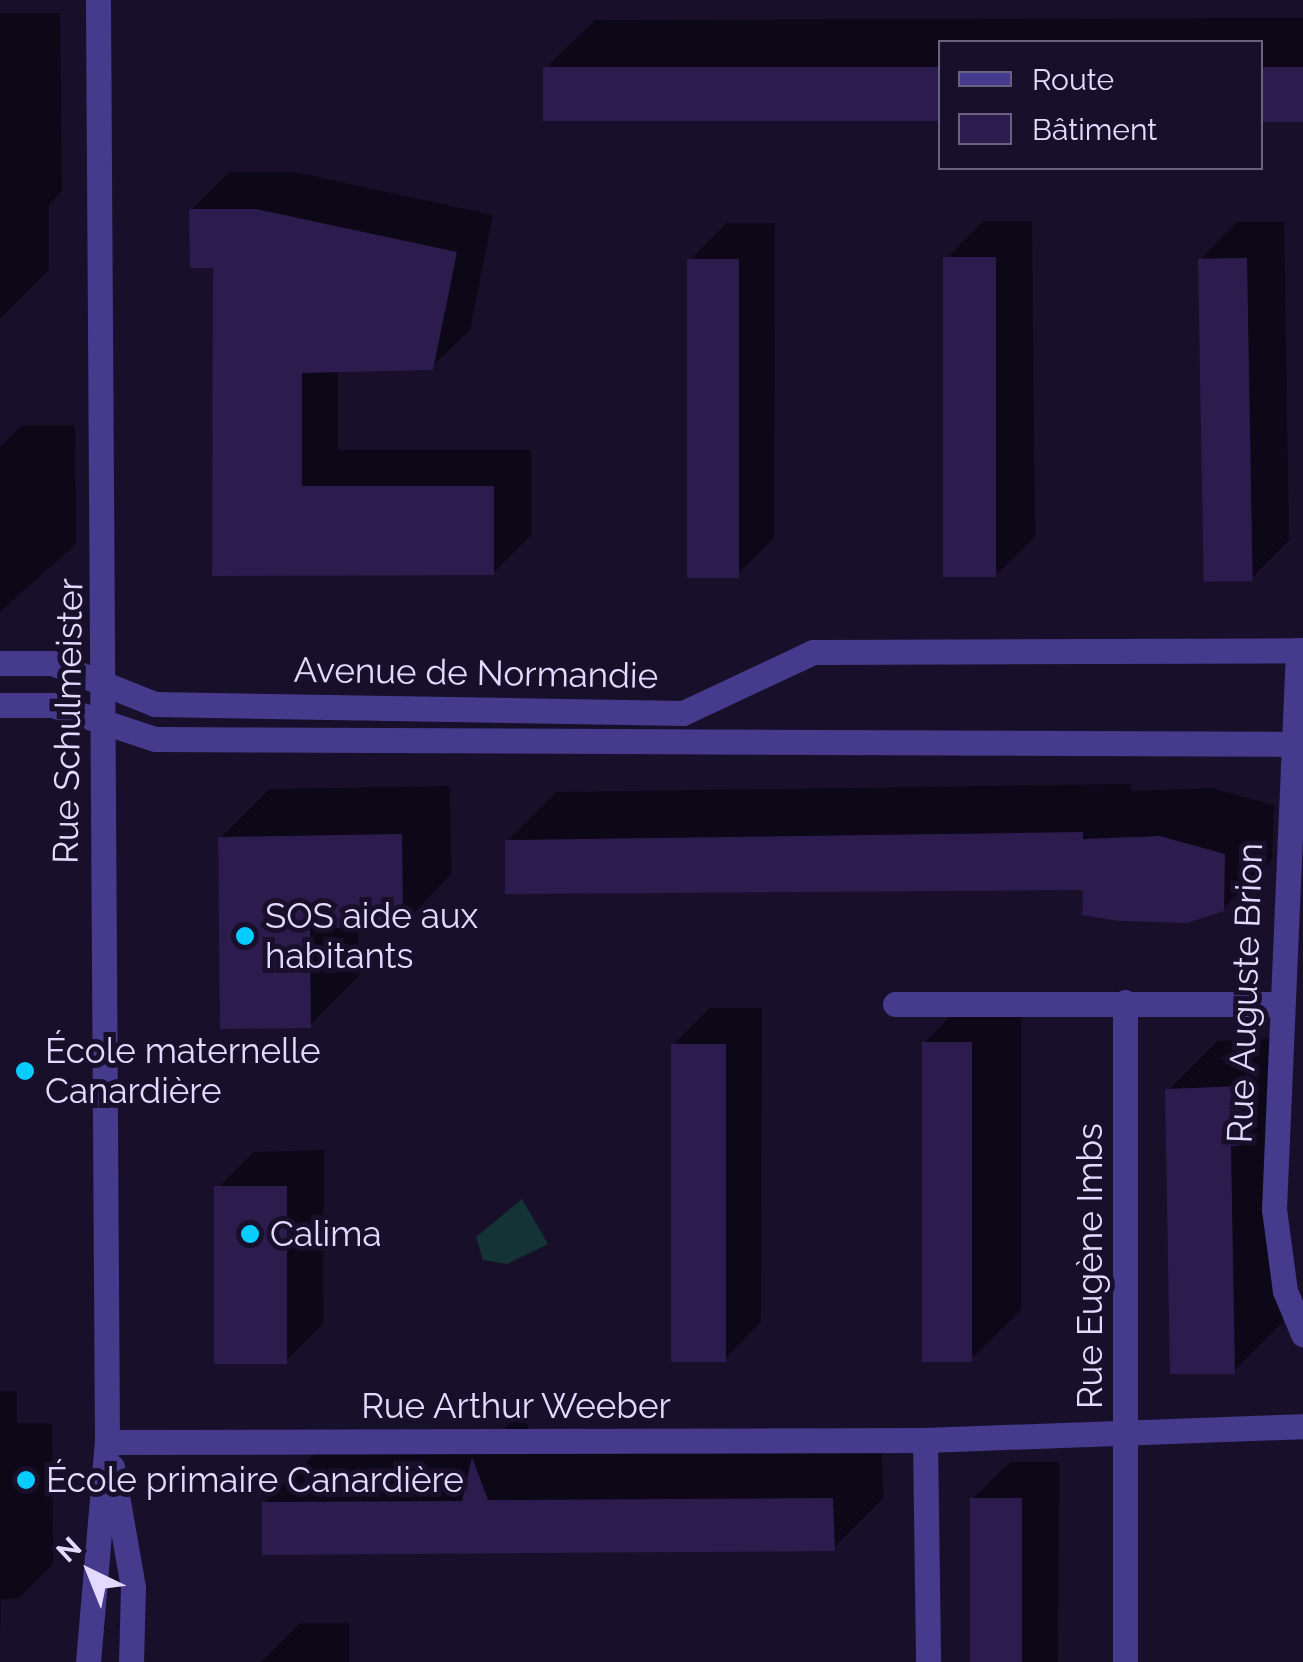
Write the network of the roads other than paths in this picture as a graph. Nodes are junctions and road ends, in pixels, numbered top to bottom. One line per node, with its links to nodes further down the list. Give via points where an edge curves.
1 (98, 0): 4 (street, Rue Schulmeister)
2 (1300, 650): 4 (street, Avenue de Normandie, via 813,652 683,713 156,704); 7 (street, Rue Auguste Brion)
3 (0, 663): 4 (street, Avenue de Normandie, via 52,663)
4 (100, 682): 6 (street, Rue Schulmeister)
5 (0, 705): 6 (street, Avenue de Normandie, via 52,705)
6 (100, 721): 7 (street, Avenue de Normandie, via 156,739); 15 (street, Rue Schulmeister)
7 (1296, 743): 10 (street, Rue Auguste Brion)
8 (1126, 1002): 9 (street); 10 (street); 13 (street, Rue Eugène Imbs)
9 (895, 1004)
10 (1278, 1004): 11 (street, Rue Auguste Brion, via 1274,1209 1286,1291)
11 (1303, 1334)
12 (1303, 1426): 13 (street, Rue Arthur Weeber)
13 (1124, 1436): 14 (street, Rue Arthur Weeber); 19 (street, Rue Eugène Imbs)
14 (925, 1440): 15 (street, Rue Arthur Weeber); 18 (street)
15 (107, 1442): 16 (street, Rue Schulmeister); 17 (street, Rue Schulmeister, via 133,1587)
16 (88, 1662)
17 (132, 1662)
18 (928, 1662)
19 (1125, 1662)

